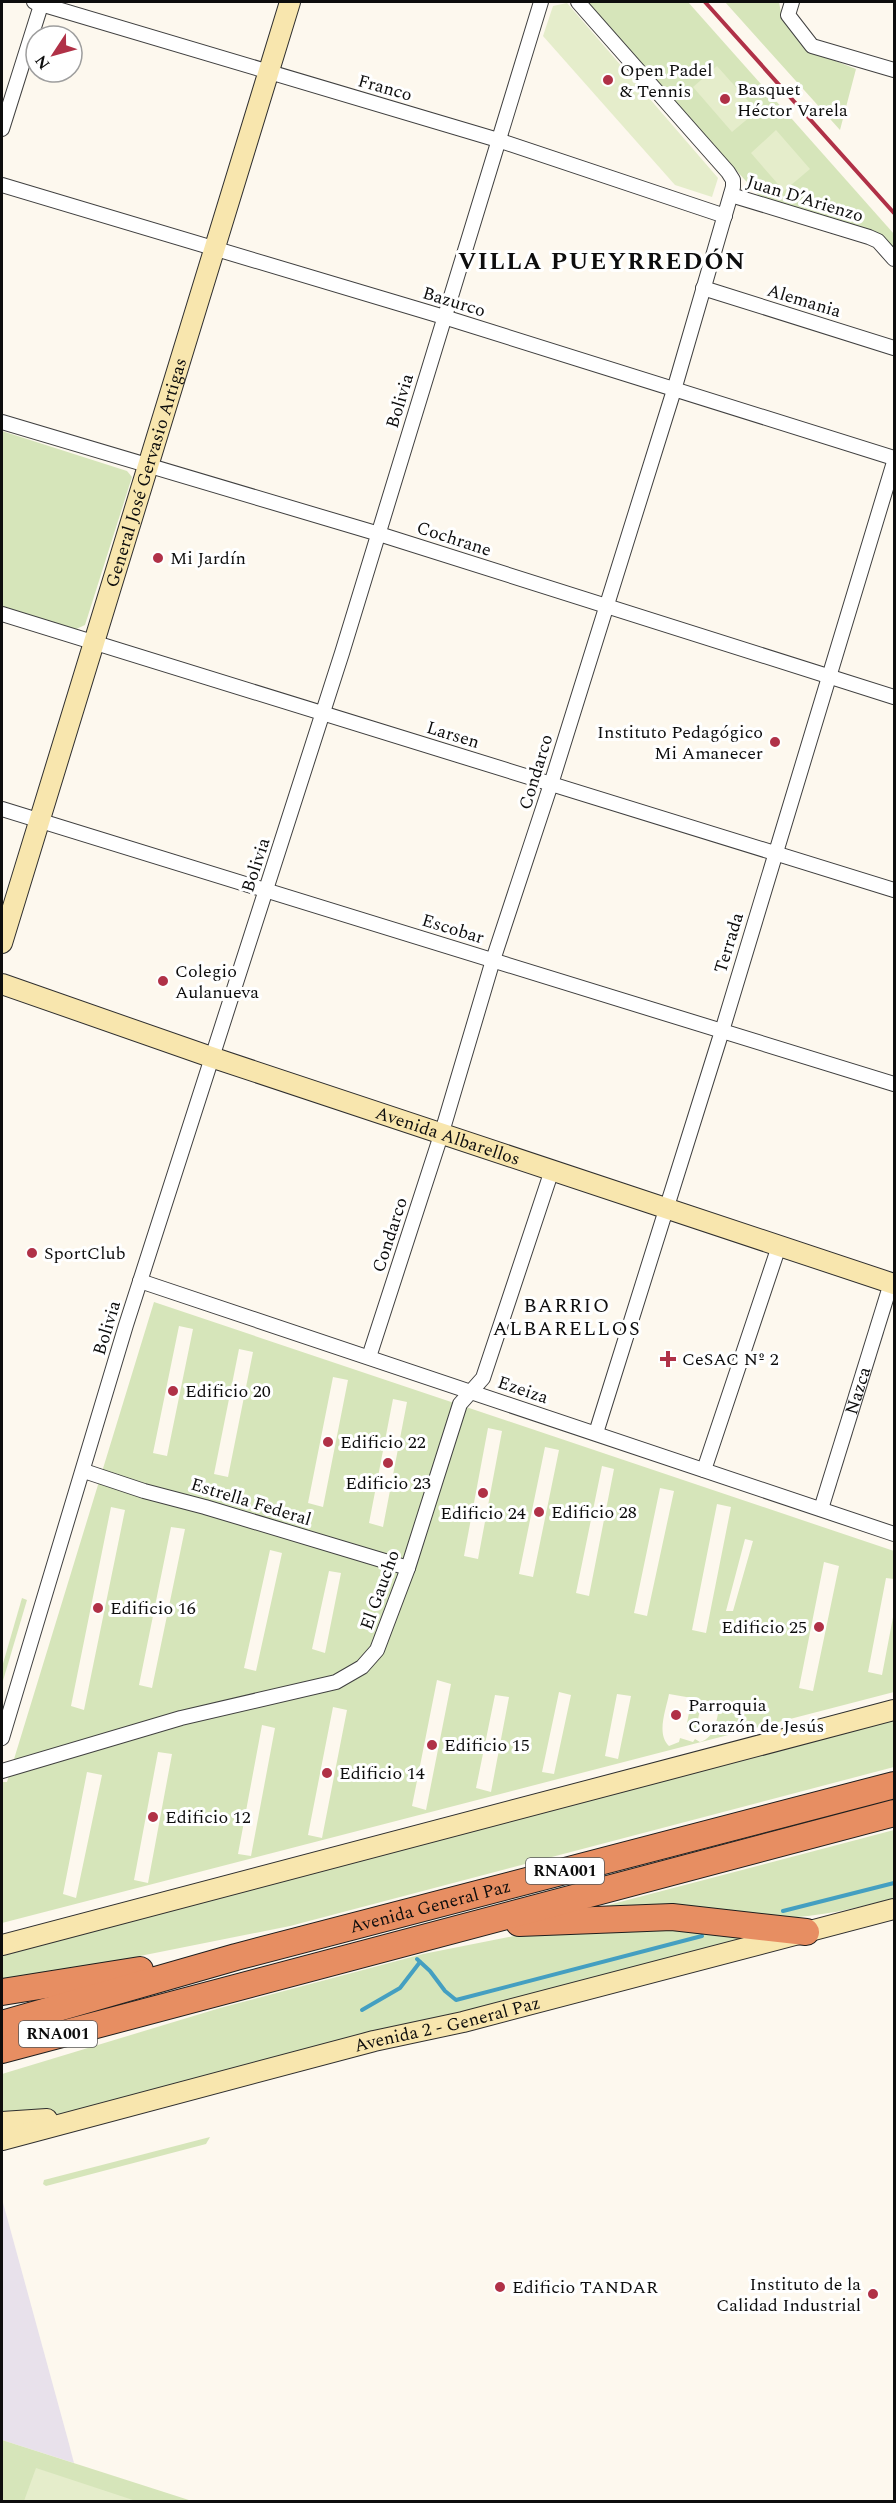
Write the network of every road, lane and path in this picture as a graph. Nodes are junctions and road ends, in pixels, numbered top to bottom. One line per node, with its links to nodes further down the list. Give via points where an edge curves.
1 (39, 2): 7 (street, Franco); 8 (street)
2 (290, 2): 7 (street, General José Gervasio Artigas)
3 (541, 2): 9 (street, Bolivia)
4 (578, 2): 11 (street, Juan D’Arienzo, via 728,172 733,180)
5 (790, 8): 6 (street, via 812,46)
6 (894, 70)
7 (270, 73): 9 (street, Franco); 13 (street, General José Gervasio Artigas)
8 (2, 129)
9 (498, 140): 12 (street, Franco); 16 (street, Bolivia)
10 (2, 185): 13 (street, Bazurco)
11 (731, 195): 12 (street, Condarco); 14 (street, Juan D’Arienzo, via 869,237 878,241)
12 (725, 216): 15 (street, Condarco)
13 (215, 249): 16 (street, Bazurco); 21 (street, General José Gervasio Artigas)
14 (894, 260)
15 (703, 288): 17 (street, Alemania); 18 (street, Condarco)
16 (444, 317): 18 (street, Bazurco); 22 (street, Bolivia)
17 (894, 348)
18 (674, 390): 20 (street, Bazurco); 23 (street, Condarco)
19 (2, 422): 21 (street, Cochrane)
20 (894, 460): 26 (street, Terrada)
21 (147, 467): 22 (street, Cochrane); 25 (street, General José Gervasio Artigas)
22 (379, 534): 23 (street, Cochrane); 28 (street, Bolivia)
23 (605, 606): 26 (street, Cochrane); 29 (street, Condarco)
24 (2, 614): 25 (street, Larsen)
25 (93, 643): 28 (street, Larsen); 31 (street, General José Gervasio Artigas)
26 (830, 676): 27 (street, Cochrane); 32 (street, Terrada)
27 (894, 697)
28 (322, 714): 29 (street, Larsen); 34 (street, Bolivia)
29 (551, 784): 32 (street, Larsen); 36 (street, Condarco)
30 (2, 809): 31 (street, Escobar)
31 (38, 820): 34 (street, Escobar); 35 (street, General José Gervasio Artigas)
32 (775, 854): 33 (street, Larsen); 38 (street, Terrada)
33 (894, 890)
34 (267, 891): 36 (street, Escobar); 39 (street, Bolivia)
35 (2, 943)
36 (493, 960): 38 (street, Escobar); 41 (street, Condarco)
37 (2, 984): 39 (street, Avenida Albarellos)
38 (722, 1031): 40 (street, Escobar); 43 (street, Terrada)
39 (211, 1057): 41 (street, Avenida Albarellos); 46 (street, Bolivia)
40 (894, 1084)
41 (442, 1132): 42 (street, Avenida Albarellos); 47 (street, Condarco)
42 (552, 1170): 43 (street, Avenida Albarellos); 48 (street, El Gaucho, via 483,1378)
43 (665, 1208): 44 (street, Avenida Albarellos); 49 (street, Terrada)
44 (779, 1246): 45 (street, Avenida Albarellos); 50 (street)
45 (893, 1280): 52 (street, Nazca)
46 (140, 1281): 47 (street, Ezeiza); 51 (street, Bolivia)
47 (369, 1357): 48 (street, Ezeiza)
48 (470, 1391): 49 (street, Ezeiza); 54 (street, El Gaucho, via 460,1404)
49 (596, 1433): 50 (street, Ezeiza)
50 (704, 1470): 52 (street, Ezeiza)
51 (84, 1471): 54 (street, Estrella Federal); 56 (street, Bolivia)
52 (821, 1509): 53 (street, Ezeiza)
53 (894, 1534)
54 (408, 1568): 57 (street, El Gaucho, via 377,1650 345,1679 181,1718)
55 (894, 1710): 63 (street)
56 (2, 1738)
57 (2, 1771)
58 (894, 1785): 64 (highway, Avenida General Paz / RNA001)
59 (894, 1813): 61 (highway, Avenida General Paz / RNA001)
60 (894, 1909): 62 (street, Avenida 2 - General Paz)
61 (459, 1928): 62 (highway, via 672,1917); 66 (highway, Avenida General Paz / RNA001)
62 (806, 1932): 70 (street, Avenida 2 - General Paz)
63 (2, 1945)
64 (236, 1957): 65 (highway); 67 (highway, Avenida General Paz / RNA001)
65 (2, 1992)
66 (114, 2019): 68 (highway, Avenida General Paz / RNA001); 69 (highway)
67 (2, 2024)
68 (2, 2050)
69 (2, 2066)
70 (99, 2115): 71 (street); 72 (street, Avenida 2 - General Paz)
71 (2, 2122)
72 (2, 2140)

